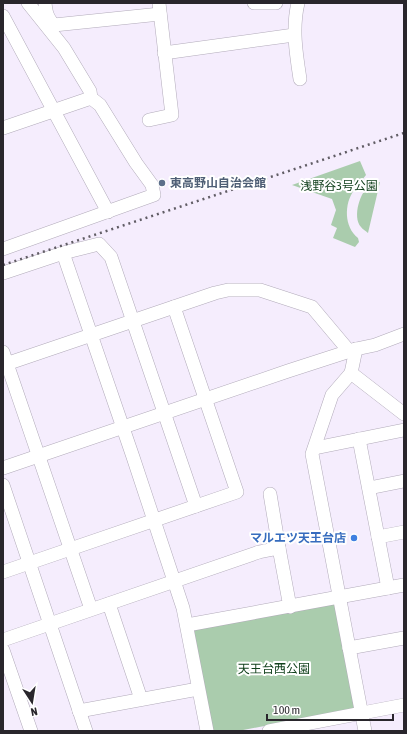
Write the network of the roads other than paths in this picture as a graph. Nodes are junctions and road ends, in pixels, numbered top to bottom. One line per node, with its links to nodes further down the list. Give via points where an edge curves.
1 (28, 3): 11 (street, via 64,48 90,91)
2 (45, 3): 6 (street, via 46,14 54,25)
3 (254, 3): 4 (street)
4 (276, 3)
5 (298, 3): 8 (street)
6 (160, 8): 9 (street)
7 (3, 16): 12 (street)
8 (294, 35): 9 (street); 10 (street)
9 (164, 53): 13 (street, via 172,115)
10 (300, 79)
11 (91, 98): 12 (street); 15 (street, via 100,105 152,185 154,196)
12 (54, 111): 14 (street); 15 (street)
13 (149, 120)
14 (3, 128)
15 (108, 212): 16 (street)
16 (3, 249)
17 (63, 253): 18 (street); 20 (street, via 99,244 111,257); 22 (street)
18 (3, 273)
19 (174, 307): 20 (street); 23 (street, via 228,290 260,290 312,307); 26 (street)
20 (133, 321): 22 (street); 28 (street)
21 (404, 334): 23 (street)
22 (90, 335): 24 (street); 29 (street)
23 (352, 350): 25 (street); 26 (street)
24 (4, 360): 33 (street)
25 (351, 372): 27 (street); 32 (street, via 332,395)
26 (205, 399): 28 (street); 39 (street, via 238,492)
27 (401, 408)
28 (164, 414): 29 (street); 39 (street)
29 (122, 428): 33 (street); 40 (street)
30 (404, 430): 31 (street)
31 (359, 439): 32 (street); 37 (street)
32 (315, 448): 50 (street, via 312,454)
33 (38, 456): 34 (street); 44 (street)
34 (3, 468)
35 (404, 481): 37 (street)
36 (3, 485): 45 (street)
37 (369, 488): 42 (street)
38 (270, 494): 43 (street)
39 (196, 506): 40 (street)
40 (154, 520): 44 (street); 47 (street)
41 (404, 532): 42 (street)
42 (378, 537): 49 (street)
43 (279, 548): 47 (street, via 259,552); 52 (street)
44 (70, 549): 45 (street); 53 (street)
45 (29, 563): 46 (street); 54 (street)
46 (3, 572)
47 (174, 581): 51 (street); 55 (street)
48 (404, 585): 49 (street)
49 (388, 588): 50 (street)
50 (339, 597): 52 (street); 58 (street)
51 (109, 604): 53 (street); 61 (street)
52 (290, 606): 55 (street)
53 (91, 610): 54 (street)
54 (50, 624): 57 (street); 63 (street)
55 (187, 625): 60 (street)
56 (404, 638): 58 (street)
57 (3, 640)
58 (349, 648): 64 (street)
59 (3, 650): 65 (street)
60 (198, 688): 61 (street); 67 (street)
61 (141, 699): 63 (street)
62 (404, 705): 64 (street)
63 (79, 711): 66 (street)
64 (361, 714): 68 (street); 69 (street)
65 (30, 731)
66 (86, 731)
67 (207, 731)
68 (269, 731)
69 (365, 731)

